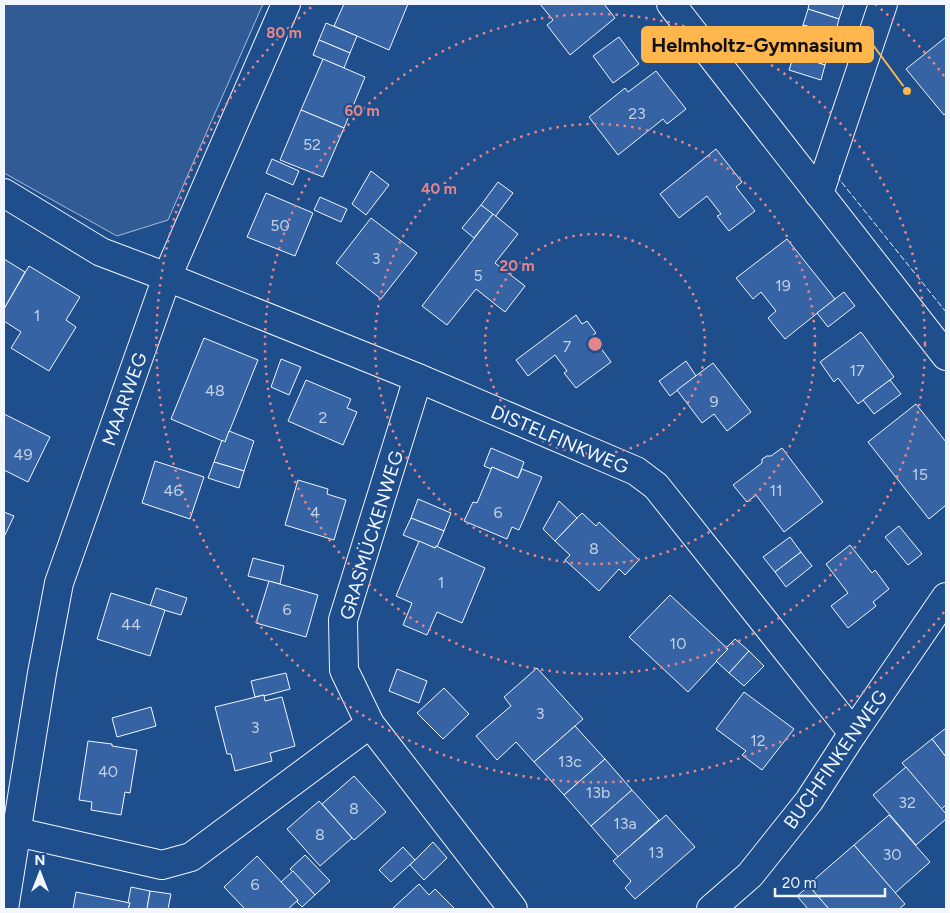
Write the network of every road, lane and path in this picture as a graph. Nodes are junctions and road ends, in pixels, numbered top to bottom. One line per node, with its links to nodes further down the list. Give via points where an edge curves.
1 (286, 4): 6 (street, MAARWEG)
2 (671, 4): 5 (street)
3 (883, 4): 5 (street)
4 (4, 193): 6 (street, DISTELFINKWEG, via 100,252)
5 (819, 194): 7 (street)
6 (167, 277): 8 (street, DISTELFINKWEG); 12 (street, MAARWEG, via 59,583)
7 (946, 356)
8 (418, 378): 10 (street, GRASMÜCKENWEG, via 343,620 344,670); 11 (street, DISTELFINKWEG, via 636,471 656,486)
9 (946, 597): 11 (street, BUCHFINKENWEG)
10 (370, 724): 12 (street, via 191,857 162,865); 14 (street, GRASMÜCKENWEG)
11 (853, 733): 15 (street, BUCHFINKENWEG, via 809,801 750,875)
12 (14, 816): 13 (street, MAARWEG)
13 (4, 909)
14 (513, 909)
15 (711, 909)

